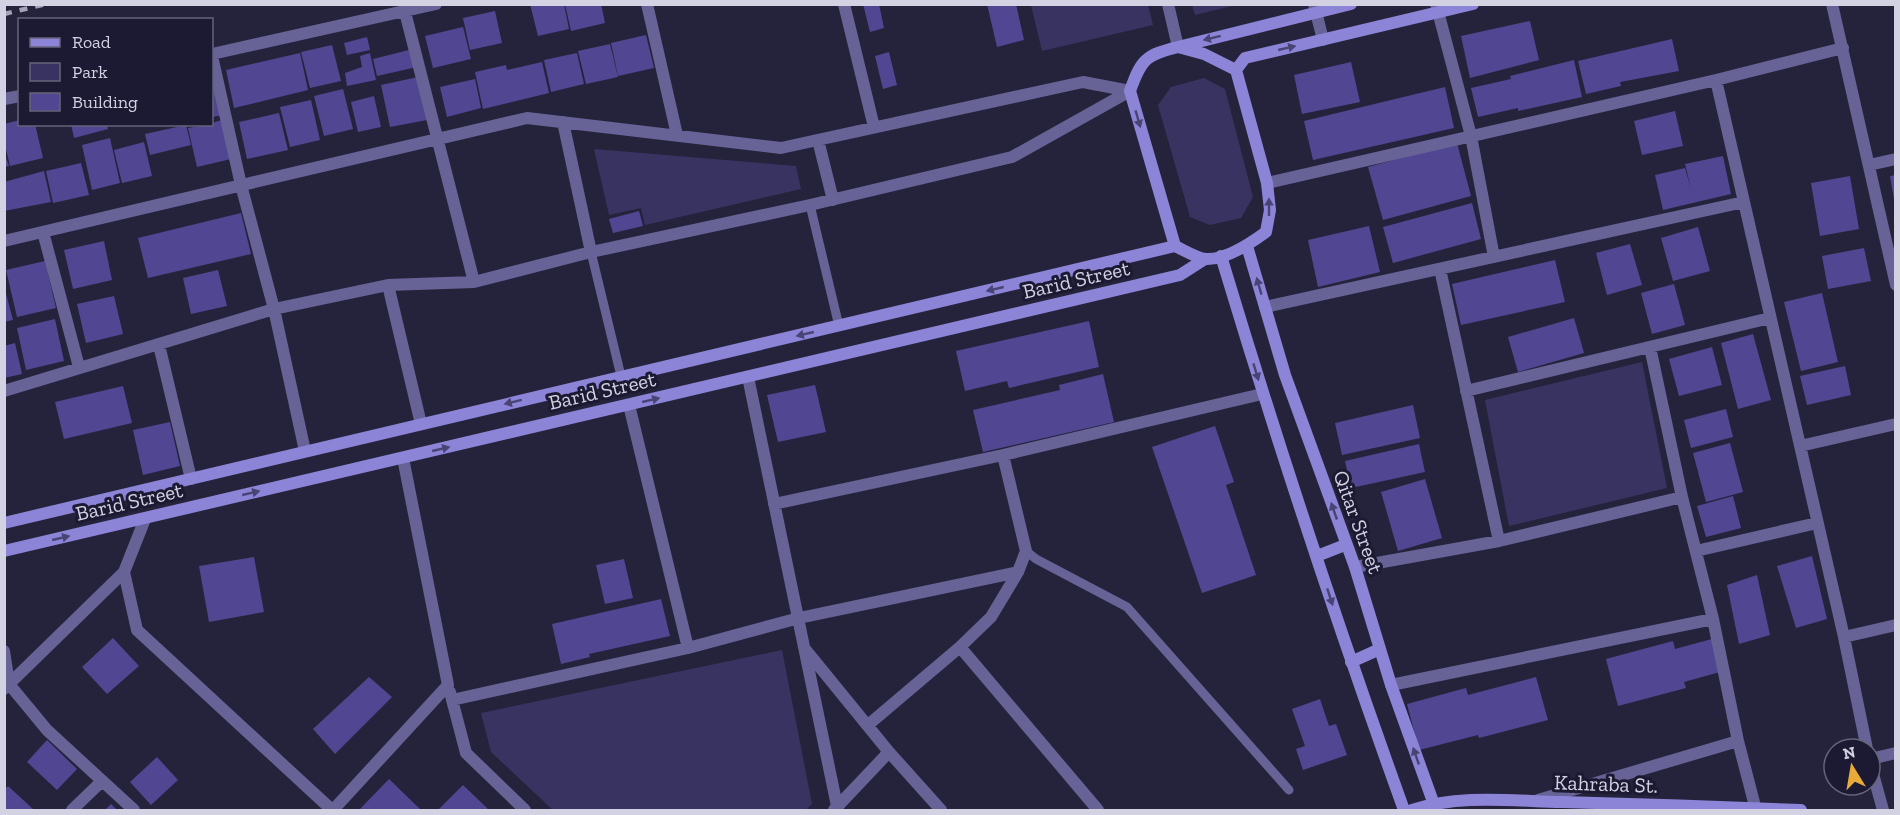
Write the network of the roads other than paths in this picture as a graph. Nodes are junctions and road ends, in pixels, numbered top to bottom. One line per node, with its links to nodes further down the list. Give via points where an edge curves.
1 (436, 4): 10 (street)
2 (647, 4): 21 (street)
3 (844, 4): 20 (street)
4 (1168, 4): 12 (street)
5 (1351, 4): 8 (main road)
6 (1473, 4): 9 (main road)
7 (1833, 4): 13 (street)
8 (1315, 8): 11 (street); 12 (main road, one-way to 12)
9 (1437, 8): 11 (main road); 22 (street)
10 (405, 12): 14 (street); 23 (street)
11 (1323, 40): 16 (main road, one-way to 11, via 1245,58)
12 (1178, 47): 16 (main road, via 1204,54); 18 (main road, via 1156,52 1138,68)
13 (1844, 48): 17 (street); 26 (street)
14 (213, 55)
15 (213, 59): 28 (street)
16 (1236, 70): 27 (main road)
17 (1716, 80): 22 (street); 30 (street)
18 (1130, 92): 20 (street, via 1083,82); 29 (street, via 1012,157); 34 (main road, one-way to 34)
19 (563, 122): 21 (street); 23 (street, via 527,118); 36 (street)
20 (874, 127): 24 (street)
21 (676, 135): 24 (street, via 781,148)
22 (1471, 136): 27 (street); 38 (street)
23 (436, 139): 28 (street); 41 (street)
24 (818, 140): 29 (street)
25 (1896, 159): 26 (street)
26 (1869, 165): 43 (street)
27 (1267, 183): 35 (main road, one-way to 27, via 1266,231 1270,210)
28 (242, 185): 32 (street); 45 (street)
29 (832, 200): 31 (street)
30 (1744, 202): 38 (street); 46 (street)
31 (810, 205): 36 (street); 47 (lane)
32 (43, 232): 33 (street); 50 (street)
33 (4, 241)
34 (1175, 246): 39 (main road); 47 (main road, Barid Street, one-way to 47)
35 (1247, 246): 37 (main road); 44 (main road, Qitar Street, one-way to 35)
36 (591, 252): 41 (street); 51 (lane)
37 (1221, 256): 39 (main road); 55 (main road, one-way to 55)
38 (1494, 257): 40 (street)
39 (1205, 259): 52 (main road, Barid Street, via 1180,275)
40 (1440, 269): 44 (street); 54 (street)
41 (474, 282): 42 (street)
42 (388, 285): 45 (street); 57 (street)
43 (1896, 285)
44 (1265, 307): 70 (main road, Qitar Street, one-way to 44, via 1285,375)
45 (274, 309): 48 (street); 60 (street)
46 (1770, 318): 49 (street); 59 (street)
47 (839, 326): 51 (main road, Barid Street, one-way to 51)
48 (159, 345): 50 (street); 63 (street)
49 (1650, 347): 54 (street); 64 (street)
50 (79, 367): 53 (street)
51 (621, 376): 57 (main road, Barid Street, one-way to 57)
52 (748, 377): 56 (main road, Barid Street, one-way to 52); 65 (street)
53 (4, 391)
54 (1466, 391): 69 (street)
55 (1262, 394): 61 (street); 74 (main road)
56 (629, 405): 62 (main road, Barid Street, one-way to 56); 83 (street)
57 (421, 424): 60 (main road, Barid Street)
58 (1896, 424): 59 (street)
59 (1800, 446): 68 (street)
60 (305, 452): 63 (main road, Barid Street)
61 (1003, 455): 65 (street); 72 (street)
62 (403, 458): 66 (main road, Barid Street, one-way to 62); 88 (street)
63 (191, 479): 67 (main road, Barid Street)
64 (1682, 497): 69 (street); 73 (street)
65 (774, 504): 78 (street)
66 (145, 519): 71 (main road, Barid Street, one-way to 66); 76 (street)
67 (4, 523)
68 (1817, 523): 73 (street); 81 (street)
69 (1499, 541): 75 (street)
70 (1346, 544): 74 (main road); 75 (main road, Qitar Street)
71 (4, 551)
72 (1026, 551): 77 (street); 97 (lane, via 1127,607)
73 (1696, 551): 79 (street)
74 (1317, 556): 87 (main road, one-way to 87)
75 (1355, 567): 85 (main road, Qitar Street)
76 (124, 572): 90 (street); 104 (street, via 137,630)
77 (1018, 572): 78 (street); 82 (street, via 991,617)
78 (799, 618): 83 (street); 84 (street)
79 (1713, 619): 89 (street); 94 (street)
80 (1896, 626): 81 (street)
81 (1844, 637): 93 (street)
82 (960, 647): 92 (street); 107 (street)
83 (688, 648): 91 (street)
84 (804, 648): 92 (street); 100 (street)
85 (1380, 649): 87 (main road); 89 (main road, Qitar Street)
86 (4, 651): 90 (street)
87 (1351, 662): 108 (main road)
88 (448, 685): 91 (street); 104 (street)
89 (1391, 685): 99 (main road, Qitar Street, one-way to 89)
90 (6, 686): 96 (street)
91 (452, 699): 105 (street, via 466,753)
92 (868, 724): 95 (street)
93 (1865, 737)
94 (1738, 741): 98 (street); 101 (street)
95 (889, 752): 100 (street); 106 (street)
96 (102, 781): 102 (street); 103 (street)
97 (1289, 790)
98 (1533, 801): 99 (main road, Kahraba St., via 1467,801); 101 (main road, Kahraba St.)
99 (1434, 807): 109 (main road, Kahraba St.)
100 (835, 808)
101 (1756, 809): 110 (main road, Kahraba St.)
102 (72, 810)
103 (134, 810)
104 (332, 810)
105 (525, 810)
106 (941, 810)
107 (1098, 810)
108 (1404, 810)
109 (1412, 810)
110 (1801, 810)

